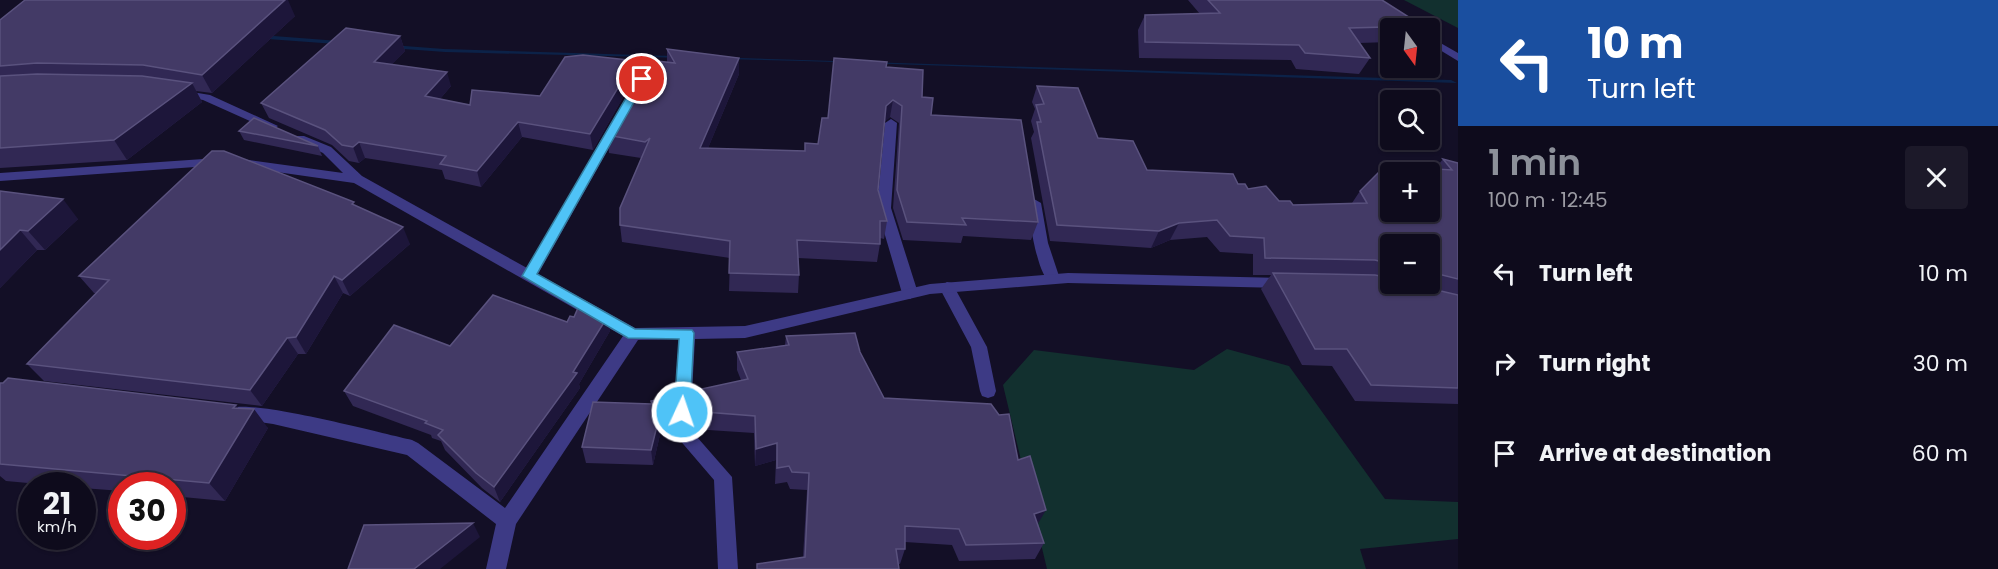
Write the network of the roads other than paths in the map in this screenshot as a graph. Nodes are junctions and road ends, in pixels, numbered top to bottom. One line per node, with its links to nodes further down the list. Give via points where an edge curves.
1 (1440, 46): 2 (street)
2 (1458, 58)
3 (165, 91): 7 (street, via 206,97 327,150)
4 (624, 110): 9 (street)
5 (891, 123): 13 (street, via 884,208)
6 (0, 177): 7 (street, via 232,161)
7 (357, 180): 9 (street)
8 (1031, 185): 10 (street, via 1041,243)
9 (529, 276): 15 (street)
10 (1053, 279): 11 (street); 12 (street)
11 (1302, 283)
12 (947, 287): 13 (street); 16 (street, via 979,347)
13 (910, 293): 14 (street, via 746,332)
14 (687, 333): 15 (street); 20 (street, via 681,431 723,477)
15 (633, 334): 18 (street)
16 (988, 391)
17 (226, 412): 18 (street, via 273,417 412,448)
18 (507, 521): 19 (street)
19 (496, 569)
20 (728, 569)

